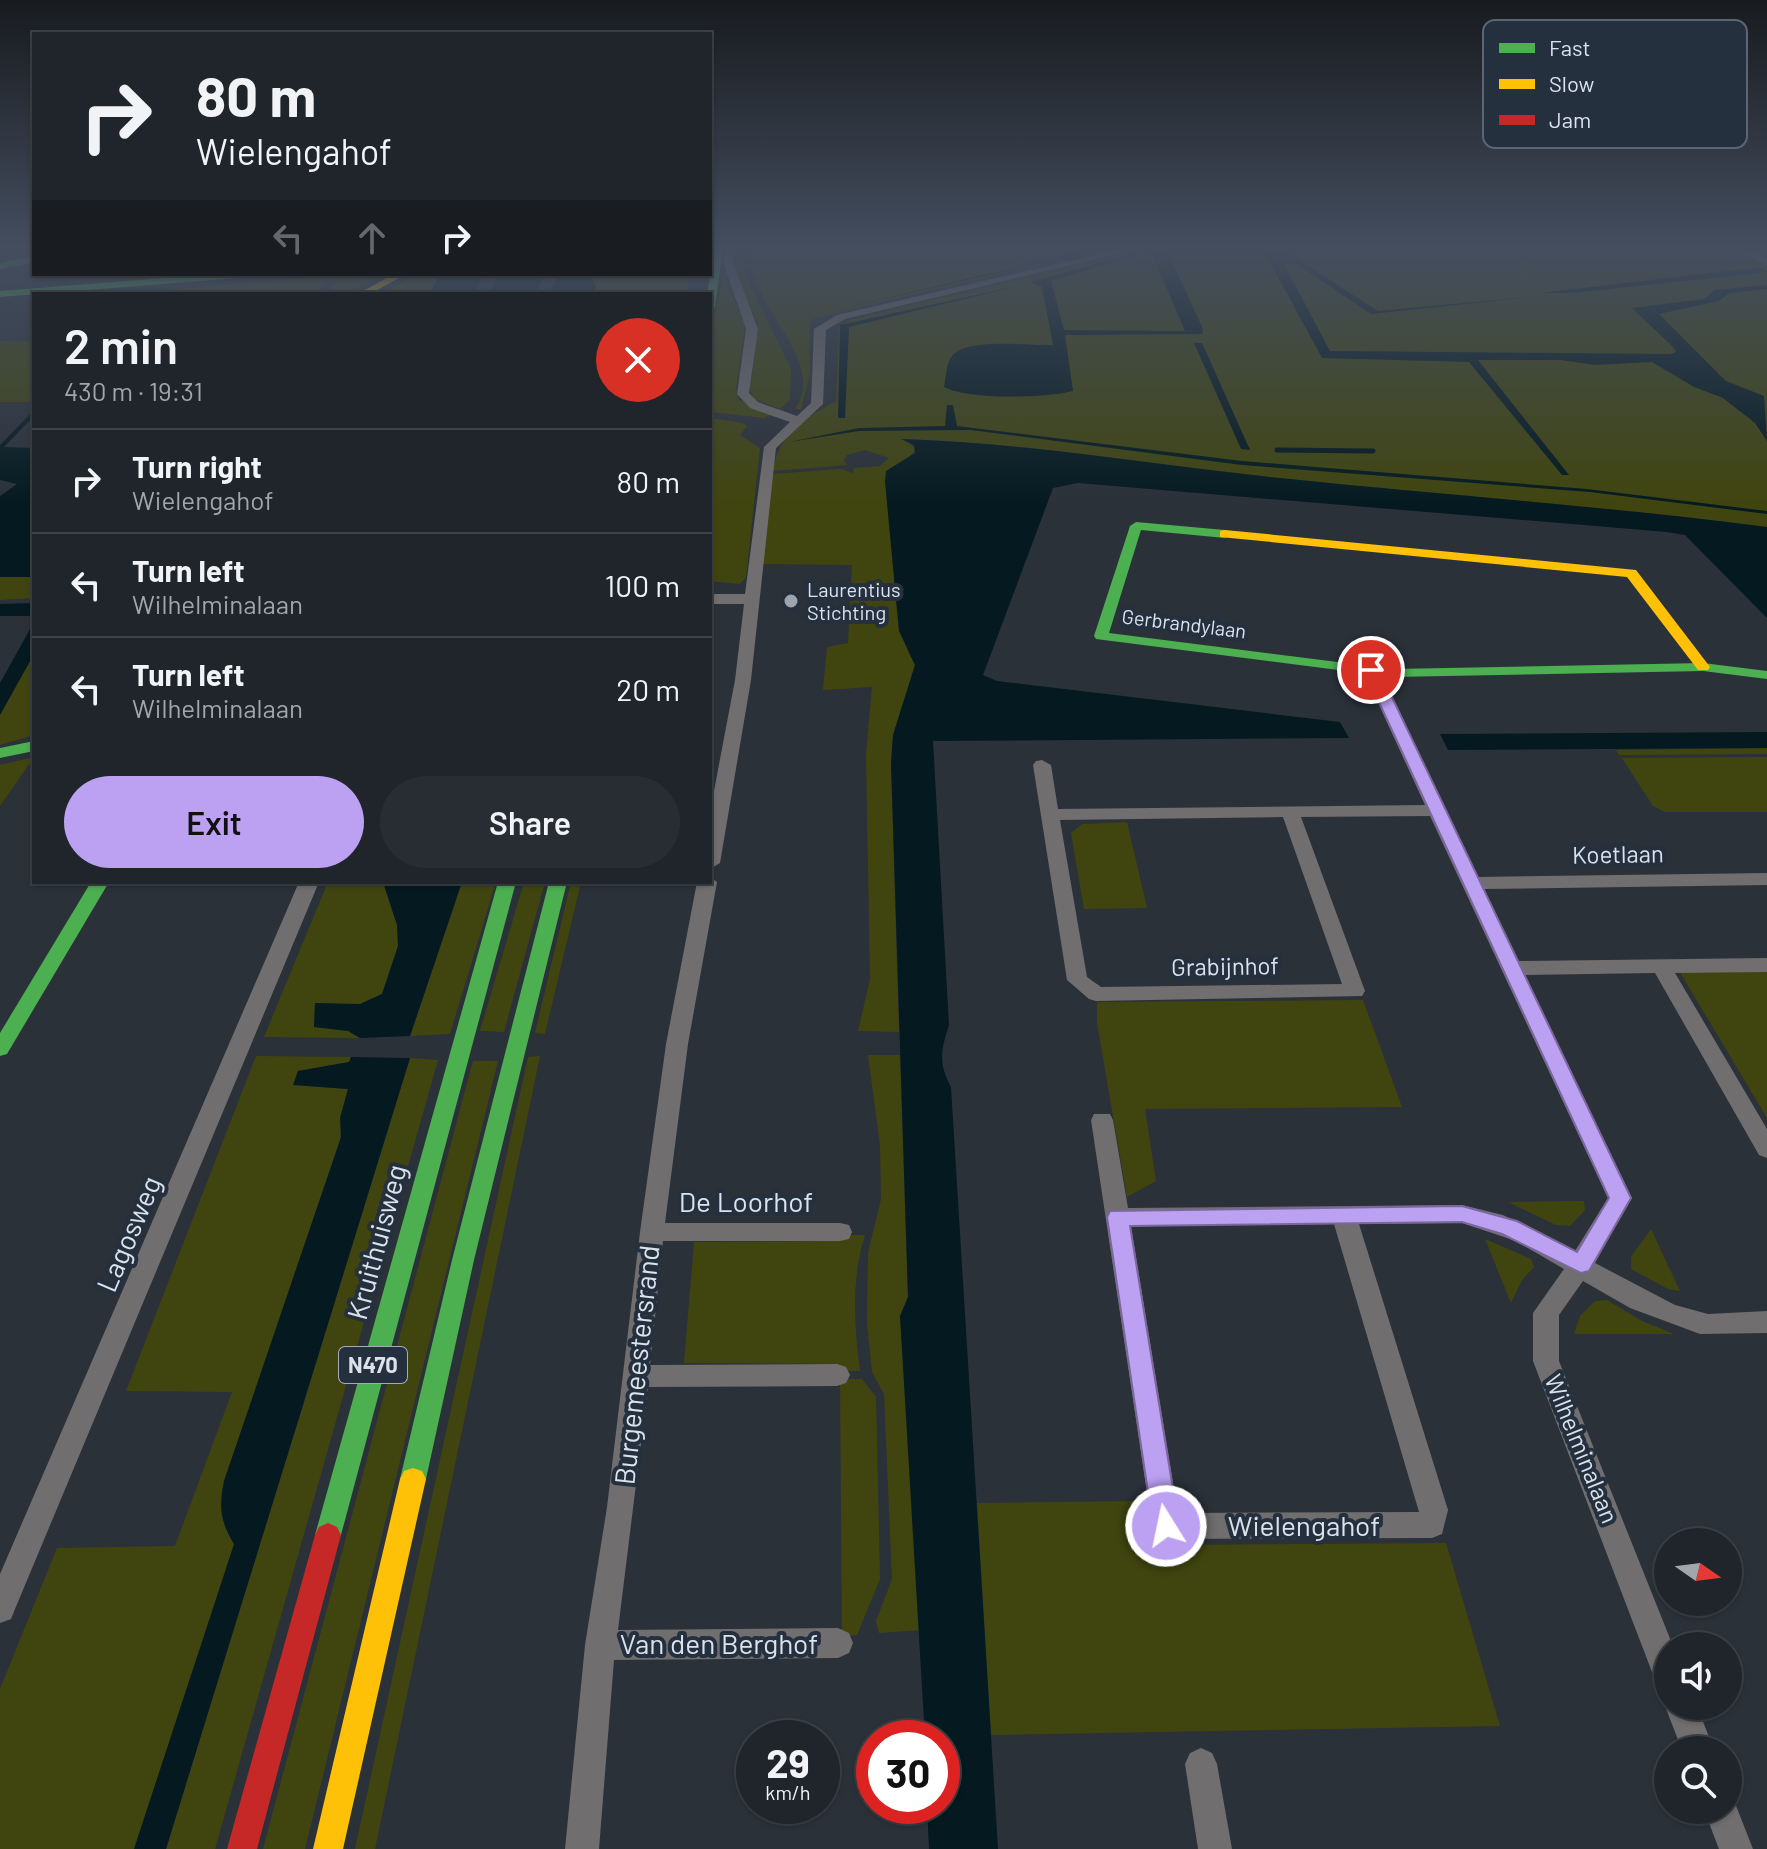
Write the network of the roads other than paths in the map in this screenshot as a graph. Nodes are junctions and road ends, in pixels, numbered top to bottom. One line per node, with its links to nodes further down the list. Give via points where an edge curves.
1 (752, 332): 3 (street, via 743,394 754,405)
2 (820, 332): 3 (street, via 819,395)
3 (802, 418): 5 (street, via 770,447)
4 (712, 599): 5 (street)
5 (753, 603): 6 (street); 16 (street)
6 (712, 607)
7 (1703, 667): 8 (main road, Gerbrandylaan); 8 (main road, Gerbrandylaan, via 1631,573 1136,526 1101,636); 9 (main road)
8 (1371, 670): 13 (street, Wilhelminalaan)
9 (1767, 675)
10 (32, 746): 11 (main road)
11 (0, 753)
12 (1042, 765): 15 (street, Grabijnhof)
13 (1435, 810): 14 (street); 18 (street, Wilhelminalaan)
14 (1290, 811): 15 (street); 15 (street, Grabijnhof, via 1355,991 1096,994 1077,980)
15 (1051, 815)
16 (712, 852)
17 (1767, 879): 18 (street, Koetlaan)
18 (1469, 883): 26 (street, Wilhelminalaan)
19 (99, 884): 27 (main road)
20 (308, 884): 38 (street, Lagosweg)
21 (506, 884): 44 (main road, Kruithuisweg / N470)
22 (557, 884): 45 (main road, N470, via 463,1260)
23 (707, 884): 32 (street, Burgemeestersrand, via 677,1044)
24 (1767, 965): 25 (street)
25 (1661, 966): 26 (street); 29 (street)
26 (1510, 968): 34 (street, Wilhelminalaan, via 1620,1198)
27 (0, 1049)
28 (1102, 1120): 31 (street, Wielengahof)
29 (1767, 1149)
30 (1344, 1216): 31 (street); 31 (street, Wielengahof, via 1434,1510 1432,1525 1166,1526); 34 (street, via 1485,1218)
31 (1118, 1217)
32 (652, 1232): 33 (street, De Loorhof); 37 (street, Burgemeestersrand)
33 (840, 1232)
34 (1581, 1264): 35 (street, via 1647,1304 1700,1323); 39 (street, Wilhelminalaan, via 1546,1313 1546,1361)
35 (1767, 1322)
36 (837, 1375): 37 (street)
37 (636, 1376): 41 (street, Burgemeestersrand)
38 (0, 1609)
39 (1654, 1636)
40 (838, 1643): 41 (street, Van den Berghof)
41 (600, 1645): 46 (street, Burgemeestersrand)
42 (1201, 1764): 47 (street)
43 (1726, 1824): 48 (street)
44 (242, 1849)
45 (328, 1849)
46 (582, 1849)
47 (1215, 1849)
48 (1736, 1849)

